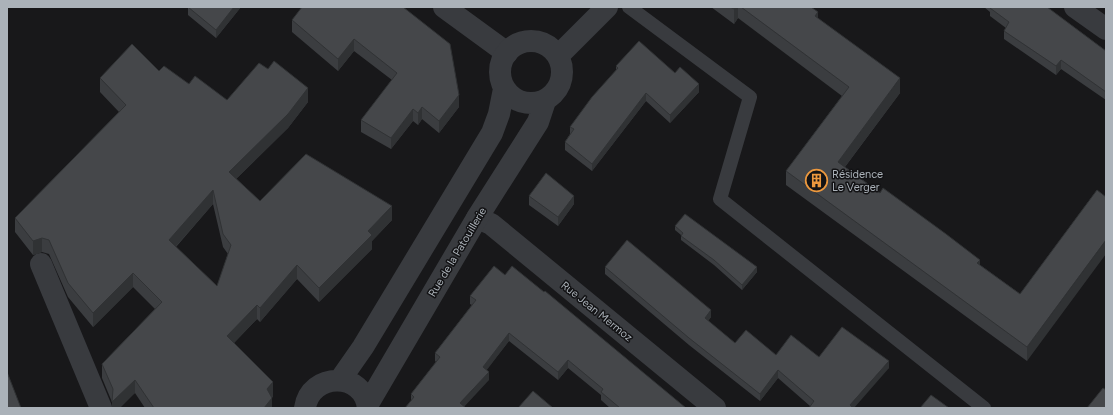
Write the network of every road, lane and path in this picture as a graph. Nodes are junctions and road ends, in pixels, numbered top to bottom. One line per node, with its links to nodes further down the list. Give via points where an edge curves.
1 (444, 7): 6 (street)
2 (607, 7): 7 (street)
3 (629, 7): 17 (lane, via 750,97 720,199)
4 (1075, 7): 5 (street)
5 (1106, 29)
6 (507, 53): 7 (street, via 519,44 533,41 548,46); 8 (street, via 500,66)
7 (558, 56): 9 (street, via 563,76 554,95)
8 (504, 88): 9 (street, via 511,96 528,104); 12 (street, via 500,114 483,149 363,347)
9 (545, 100): 10 (street, Rue de la Patouillerie, via 538,122)
10 (477, 218): 13 (street, Rue de la Patouillerie); 16 (street, Rue Jean Mermoz, via 490,224)
11 (41, 264): 14 (street)
12 (340, 380): 13 (street, Rue de la Patouillerie, via 358,388); 15 (street, via 319,385 311,392)
13 (368, 406)
14 (101, 408)
15 (305, 408)
16 (715, 408)
17 (984, 408)

